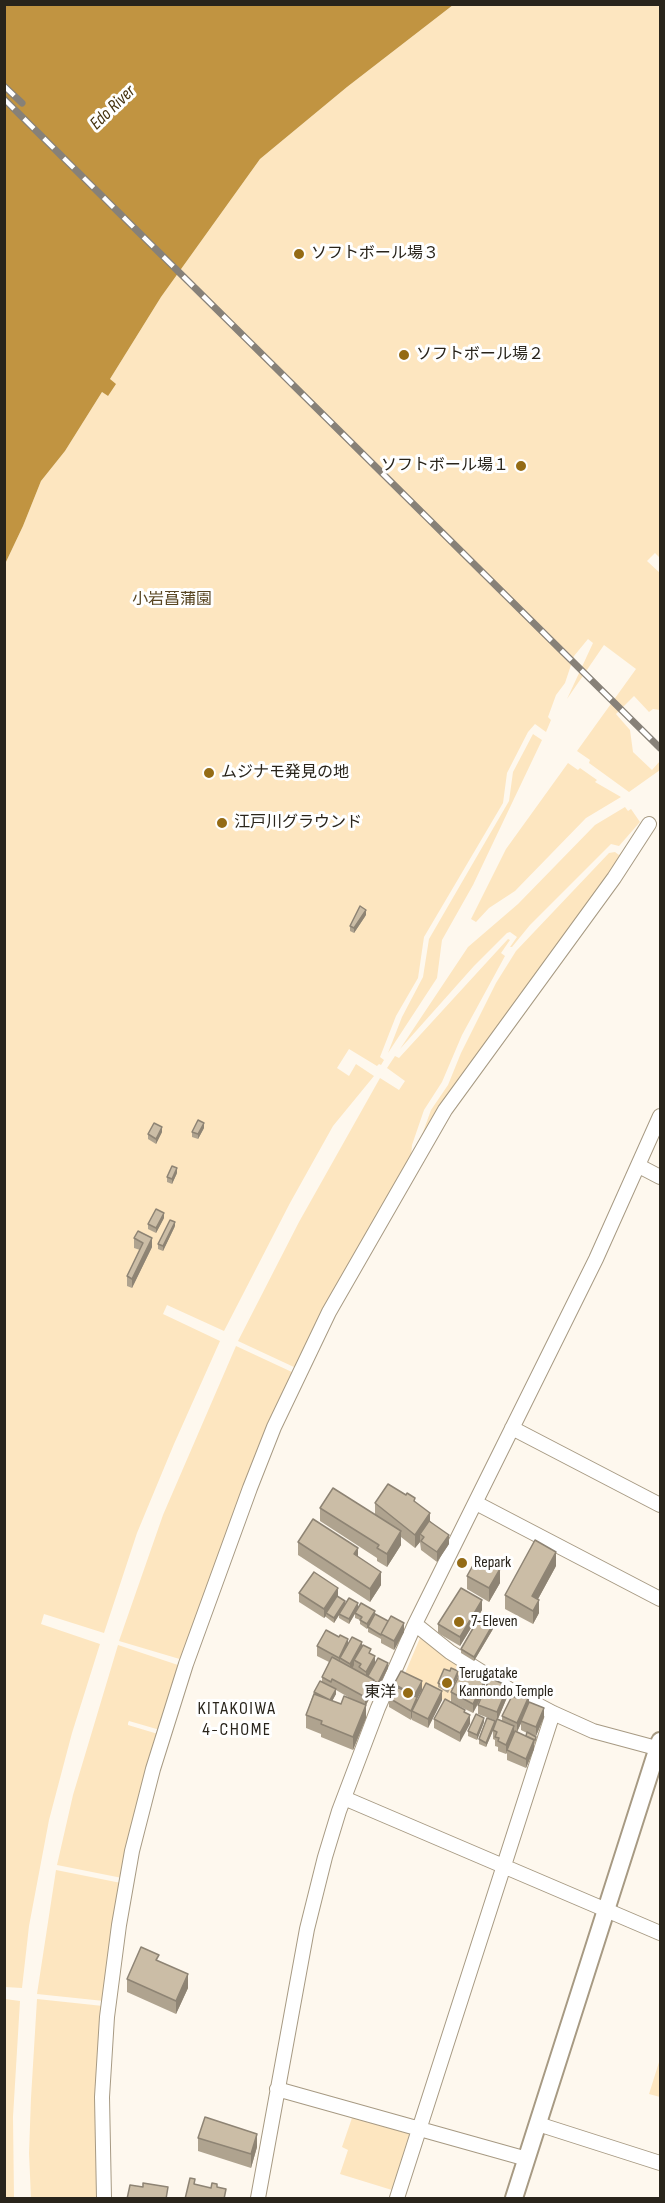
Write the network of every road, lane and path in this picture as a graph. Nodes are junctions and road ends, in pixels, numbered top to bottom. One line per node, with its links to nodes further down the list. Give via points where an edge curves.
1 (649, 824): 21 (street, via 445,1110 329,1312 274,1427 186,1664 132,1851 107,2017 102,2097)
2 (660, 1116): 3 (street)
3 (639, 1166): 4 (street); 5 (street)
4 (660, 1177)
5 (512, 1428): 6 (street); 7 (street)
6 (476, 1503): 8 (street); 9 (street)
7 (660, 1505)
8 (660, 1599)
9 (415, 1624): 10 (street, via 450,1652); 12 (street)
10 (553, 1713): 11 (street, via 593,1731); 13 (street)
11 (659, 1746): 14 (street)
12 (344, 1798): 13 (street); 16 (street, via 307,1929)
13 (503, 1866): 14 (street); 18 (street)
14 (606, 1910): 15 (street); 17 (street)
15 (660, 1933)
16 (277, 2089): 18 (street); 22 (street)
17 (538, 2124): 19 (street); 20 (street)
18 (419, 2128): 19 (street); 23 (street)
19 (527, 2158): 24 (street)
20 (660, 2163)
21 (104, 2199)
22 (258, 2199)
23 (397, 2199)
24 (514, 2199)

